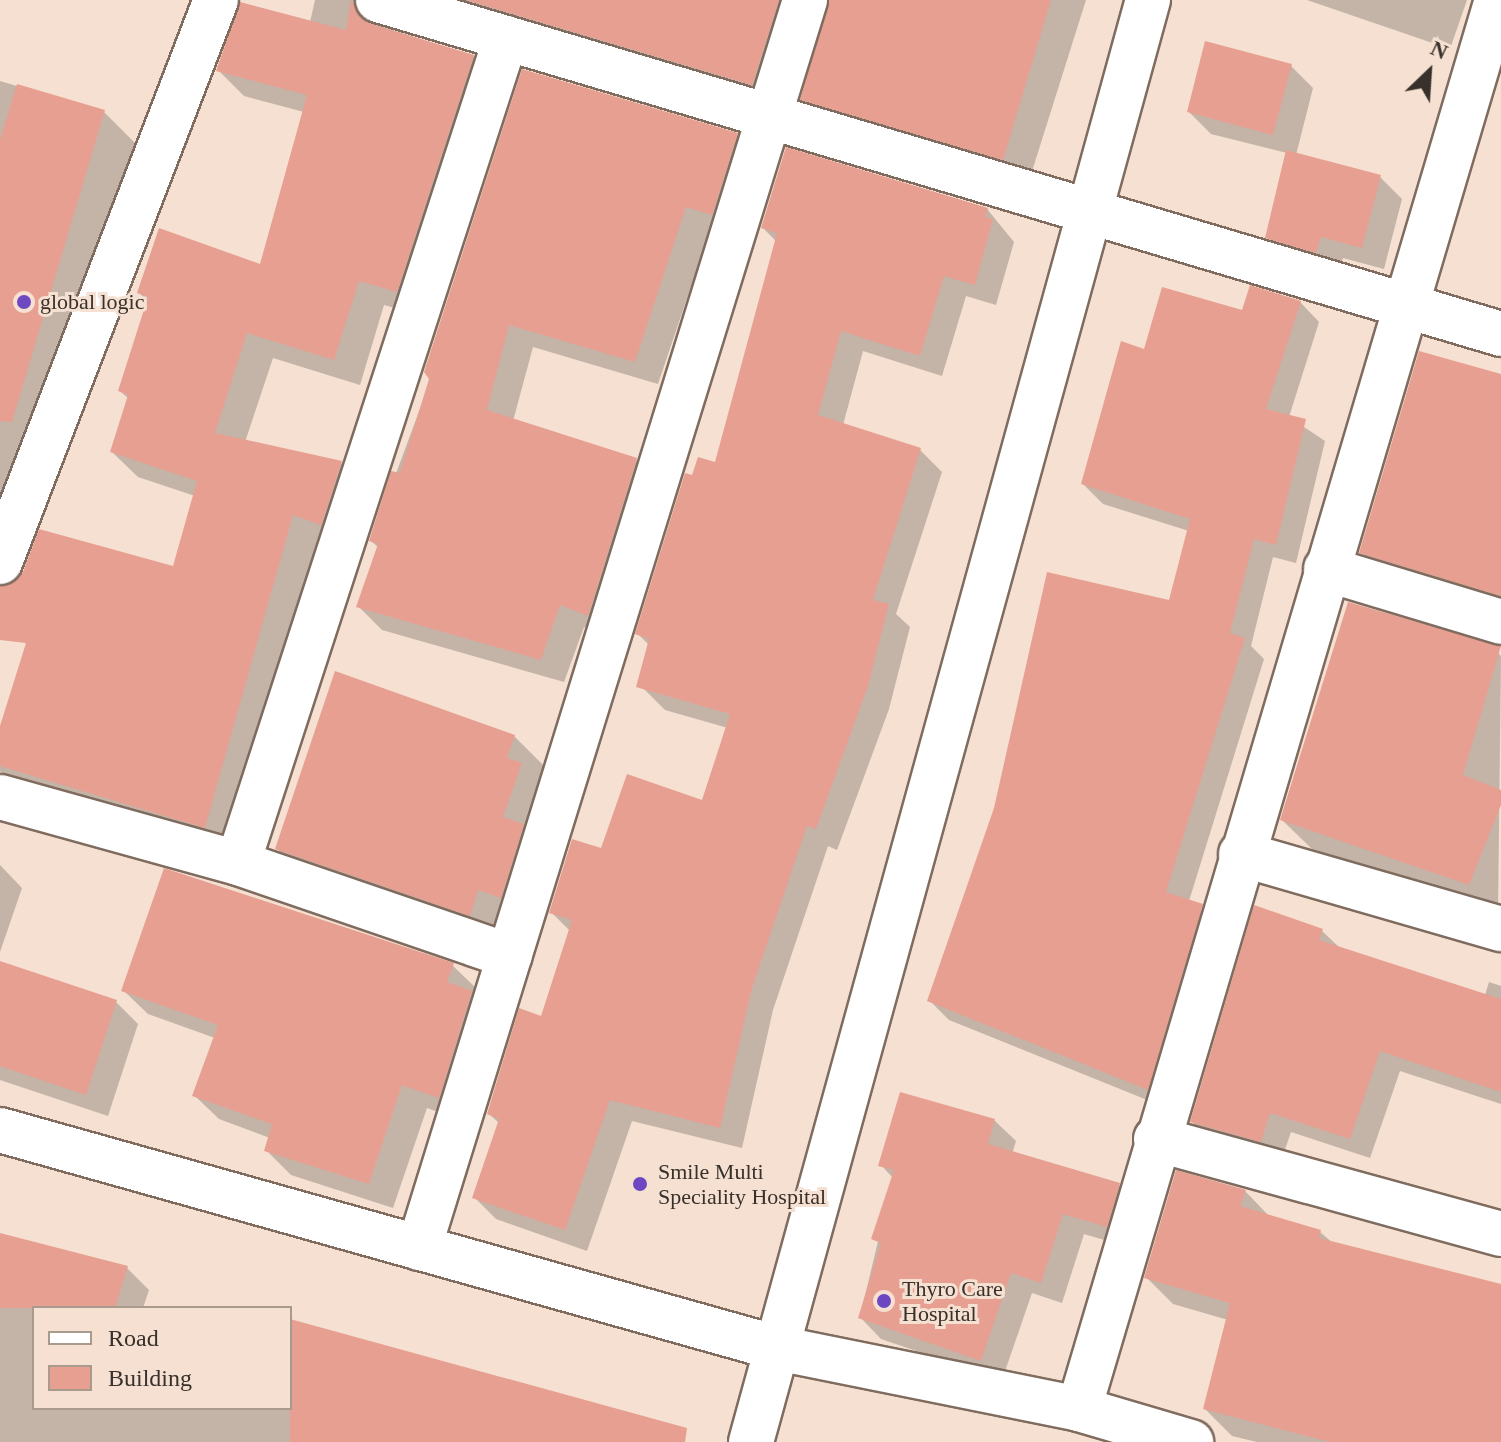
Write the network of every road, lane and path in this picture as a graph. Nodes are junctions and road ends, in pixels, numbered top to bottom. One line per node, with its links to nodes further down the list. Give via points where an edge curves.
1 (216, 0): 11 (street)
2 (378, 0): 6 (street)
3 (805, 0): 7 (street)
4 (1148, 0): 8 (street)
5 (1497, 0): 9 (street)
6 (506, 38): 7 (street); 16 (street)
7 (774, 116): 8 (street); 18 (street)
8 (1090, 207): 9 (street); 23 (street)
9 (1406, 304): 10 (street); 12 (street)
10 (1501, 334)
11 (0, 562)
12 (1326, 569): 13 (street); 15 (street)
13 (1501, 622)
14 (0, 797): 16 (street)
15 (1241, 854): 17 (street); 20 (street)
16 (238, 863): 18 (street)
17 (1501, 929)
18 (510, 956): 22 (street)
19 (0, 1130): 22 (street)
20 (1156, 1139): 21 (street); 24 (street)
21 (1501, 1234)
22 (419, 1248): 23 (street)
23 (777, 1348): 24 (street); 25 (street)
24 (1079, 1409): 26 (street)
25 (751, 1442)
26 (1191, 1442)

